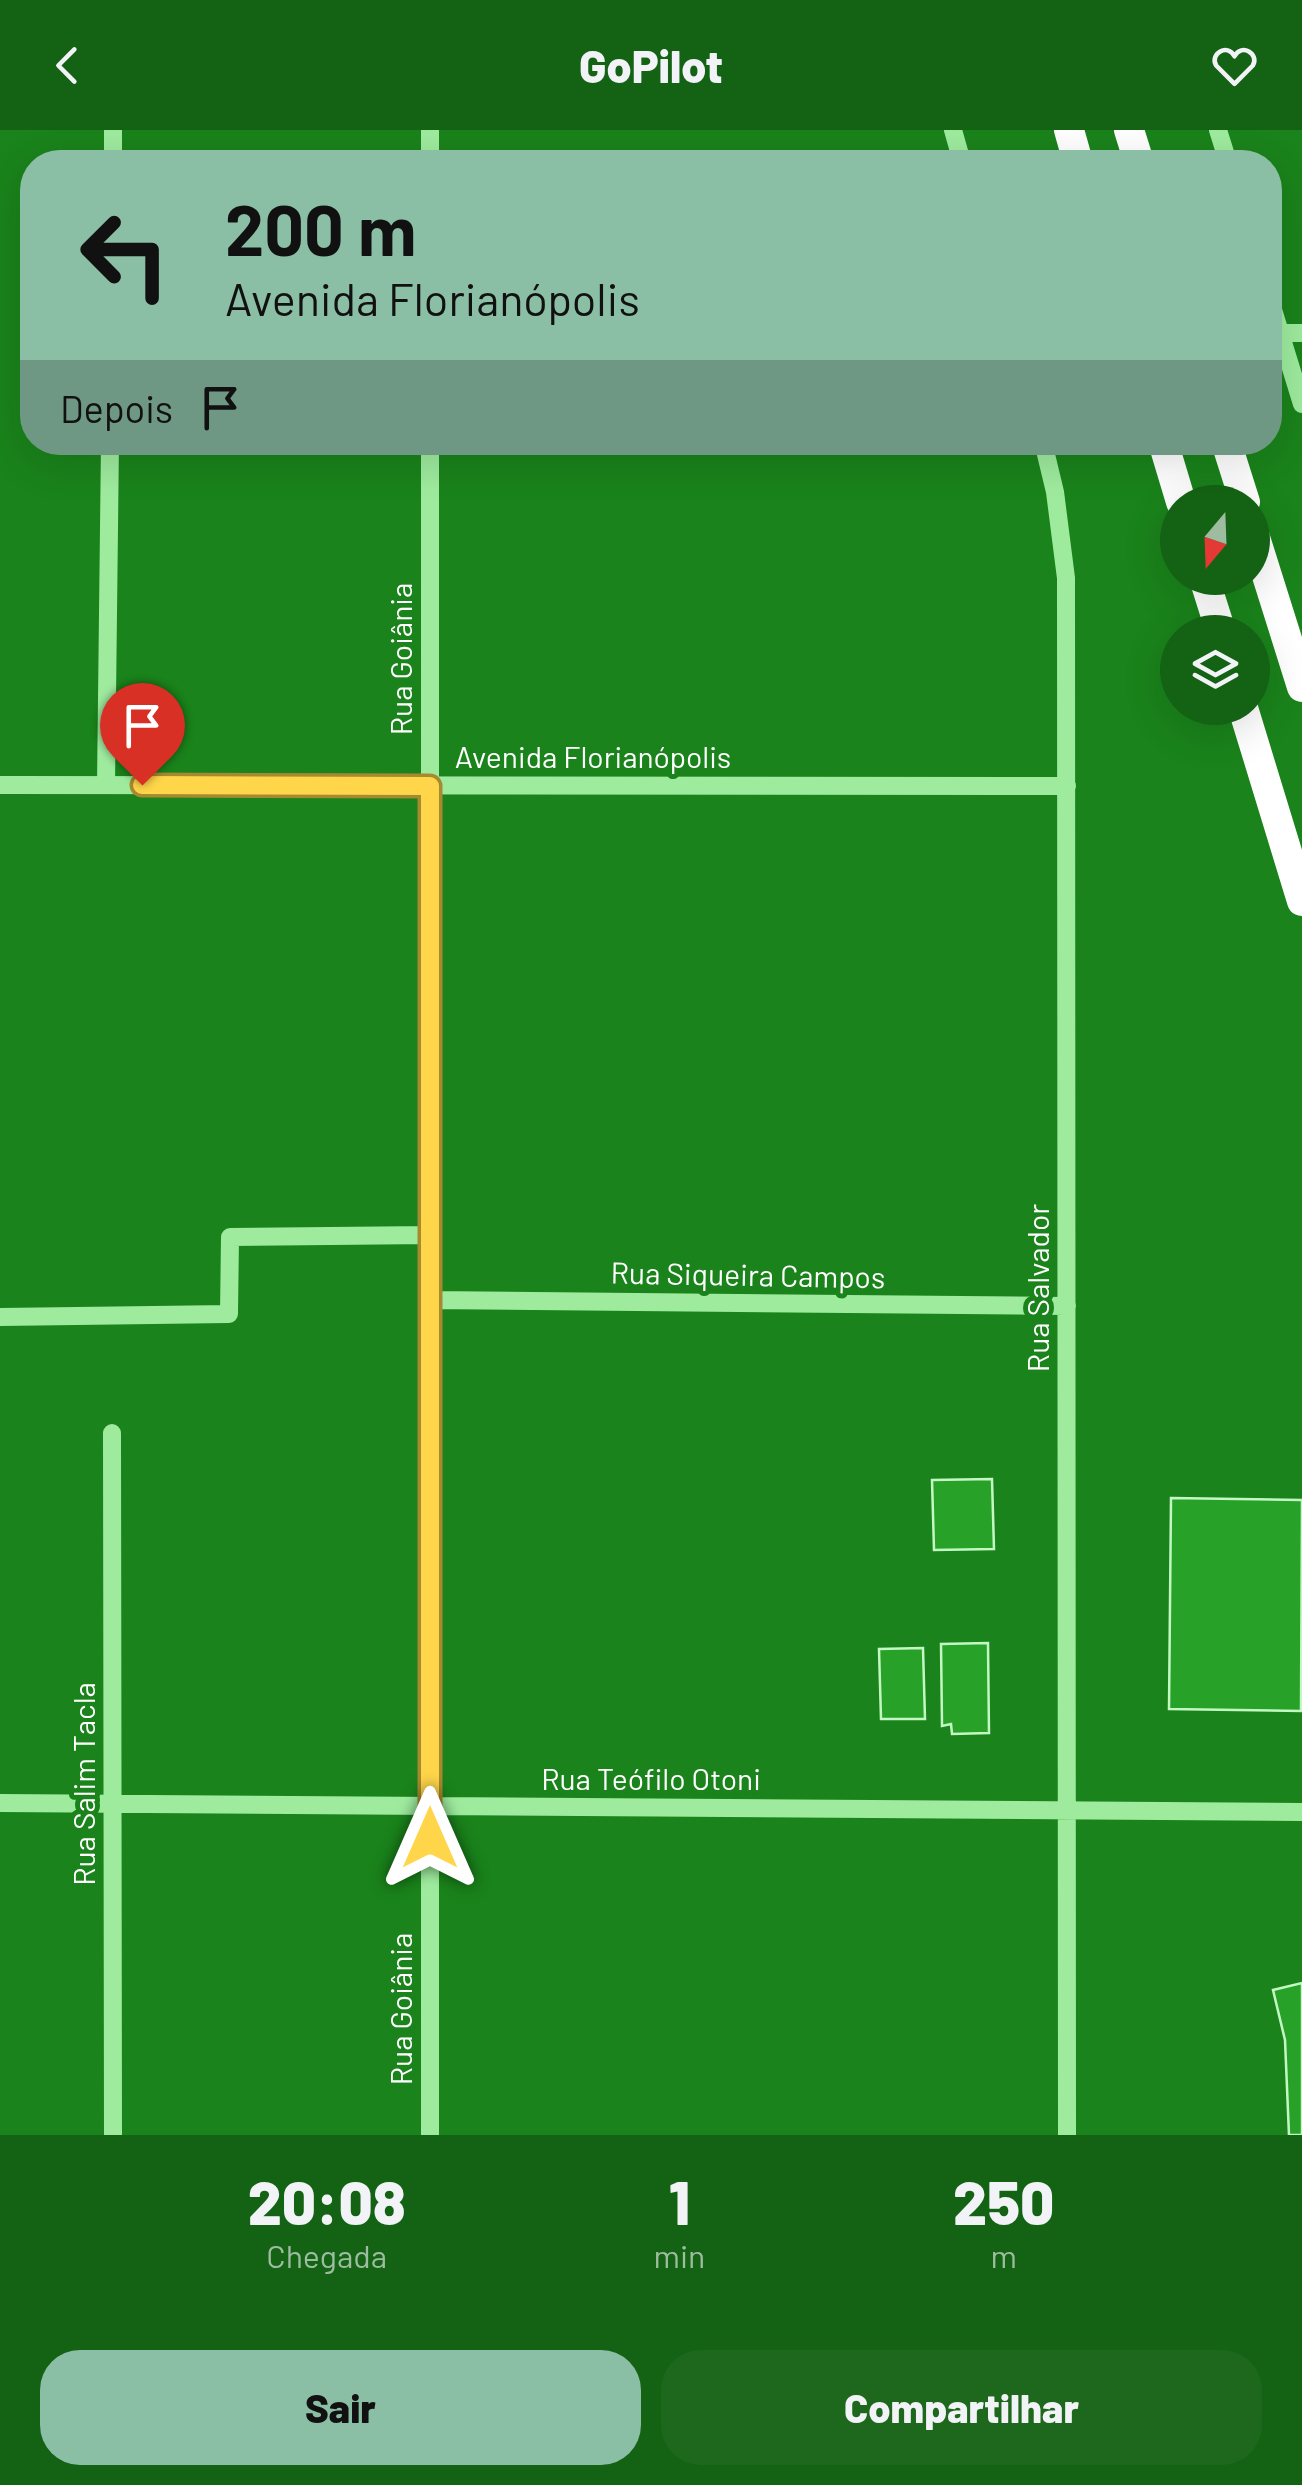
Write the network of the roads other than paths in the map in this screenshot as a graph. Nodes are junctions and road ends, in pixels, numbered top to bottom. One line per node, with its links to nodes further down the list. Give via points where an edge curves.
1 (1282, 339): 2 (street)
2 (1302, 404)
3 (110, 455): 14 (street)
4 (430, 455): 15 (street, Rua Goiânia)
5 (1047, 455): 16 (street, Rua Salvador, via 1066,578)
6 (1167, 455): 8 (highway)
7 (1230, 455): 9 (highway)
8 (1176, 485)
9 (1240, 485)
10 (1270, 585): 11 (highway)
11 (1302, 687)
12 (1249, 725): 17 (highway)
13 (0, 785): 14 (street, Avenida Florianópolis)
14 (106, 785): 15 (street, Avenida Florianópolis)
15 (430, 786): 16 (street, Avenida Florianópolis); 18 (street, Rua Goiânia)
16 (1067, 786): 20 (street, Rua Salvador)
17 (1302, 901)
18 (430, 1234): 19 (street, Rua Goiânia); 21 (street, via 230,1237 230,1314)
19 (430, 1300): 20 (street, Rua Siqueira Campos); 25 (street, Rua Goiânia)
20 (1067, 1306): 26 (street, Rua Salvador)
21 (0, 1317)
22 (112, 1433): 24 (street, Rua Salim Tacla)
23 (0, 1803): 24 (street, Rua Teófilo Otoni)
24 (112, 1804): 25 (street, Rua Teófilo Otoni); 28 (street, Rua Salim Tacla)
25 (430, 1806): 26 (street, Rua Teófilo Otoni); 29 (street, Rua Goiânia)
26 (1067, 1810): 27 (street, Rua Teófilo Otoni); 30 (street, Rua Salvador)
27 (1302, 1812)
28 (112, 2135)
29 (430, 2135)
30 (1067, 2135)

